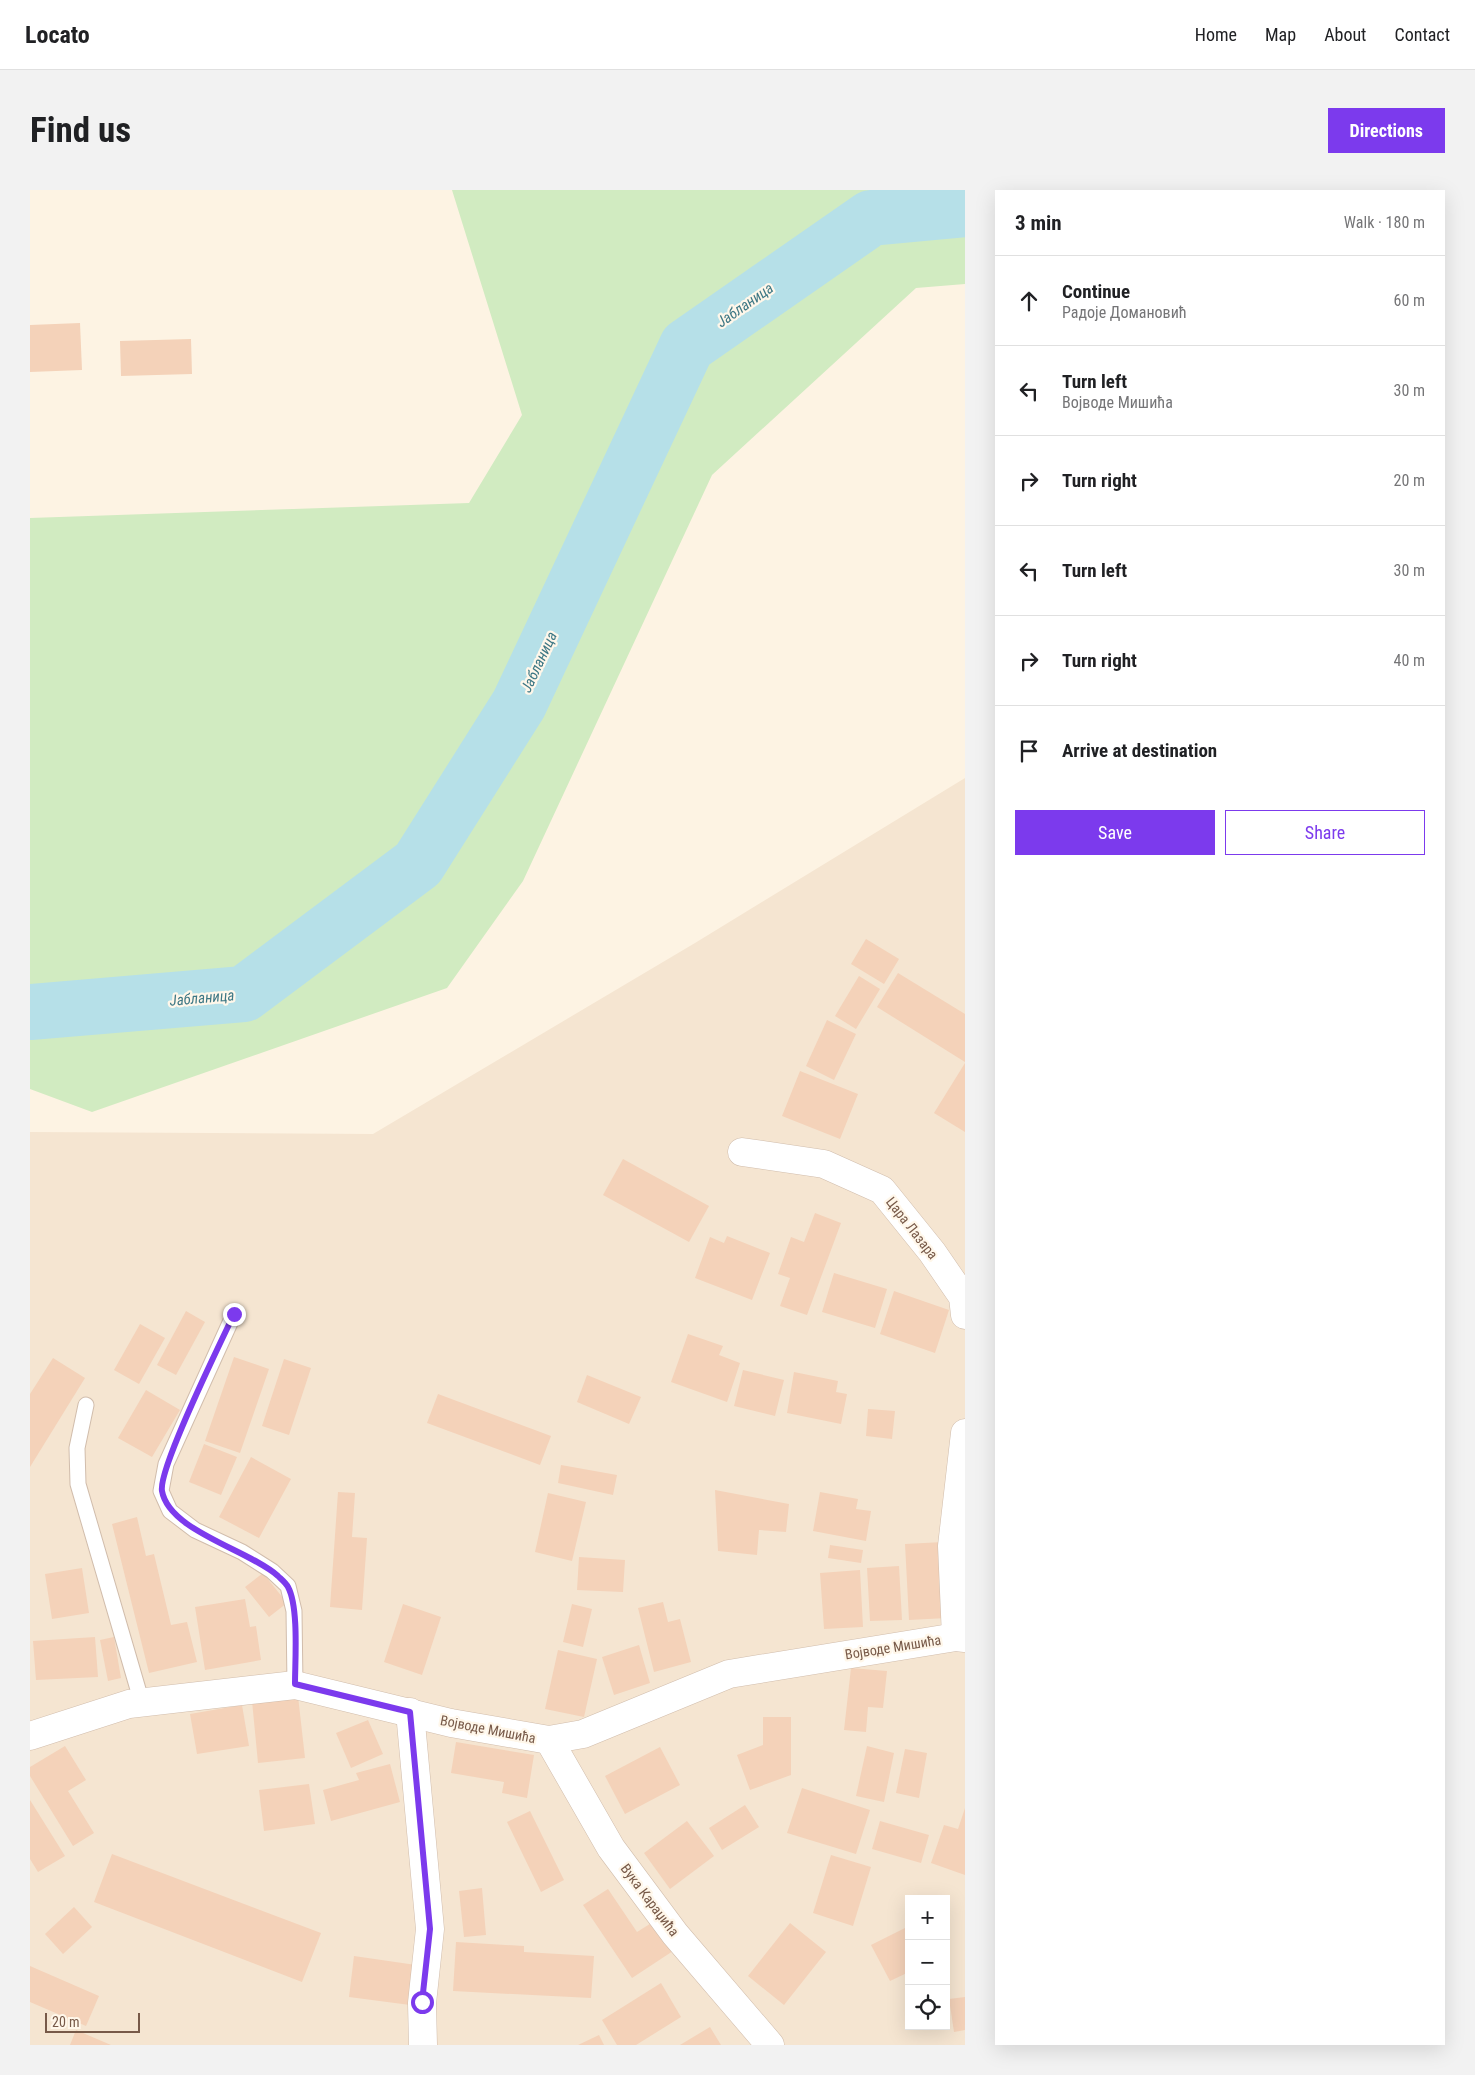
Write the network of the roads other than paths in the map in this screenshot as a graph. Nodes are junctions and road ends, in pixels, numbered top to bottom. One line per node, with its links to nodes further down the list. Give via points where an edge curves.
1 (742, 1152): 3 (street, Цара Лазара, via 824,1164 882,1190 932,1252 963,1298)
2 (234, 1314): 7 (lane, via 166,1464 162,1491 170,1511 272,1571 288,1586 294,1612)
3 (965, 1315)
4 (86, 1405): 8 (lane, via 76,1448 78,1484)
5 (965, 1433): 6 (street, via 952,1546)
6 (961, 1637): 11 (street, Војводе Мишића, via 729,1674 583,1734)
7 (295, 1684): 8 (street, Војводе Мишића); 9 (street, Војводе Мишића)
8 (142, 1703): 10 (street, Војводе Мишића)
9 (410, 1712): 11 (street, Војводе Мишића, via 451,1723); 12 (street, via 430,1929 422,2002)
10 (30, 1736)
11 (548, 1740): 13 (street, Вука Караџића, via 611,1848 675,1934)
12 (423, 2045)
13 (770, 2045)

